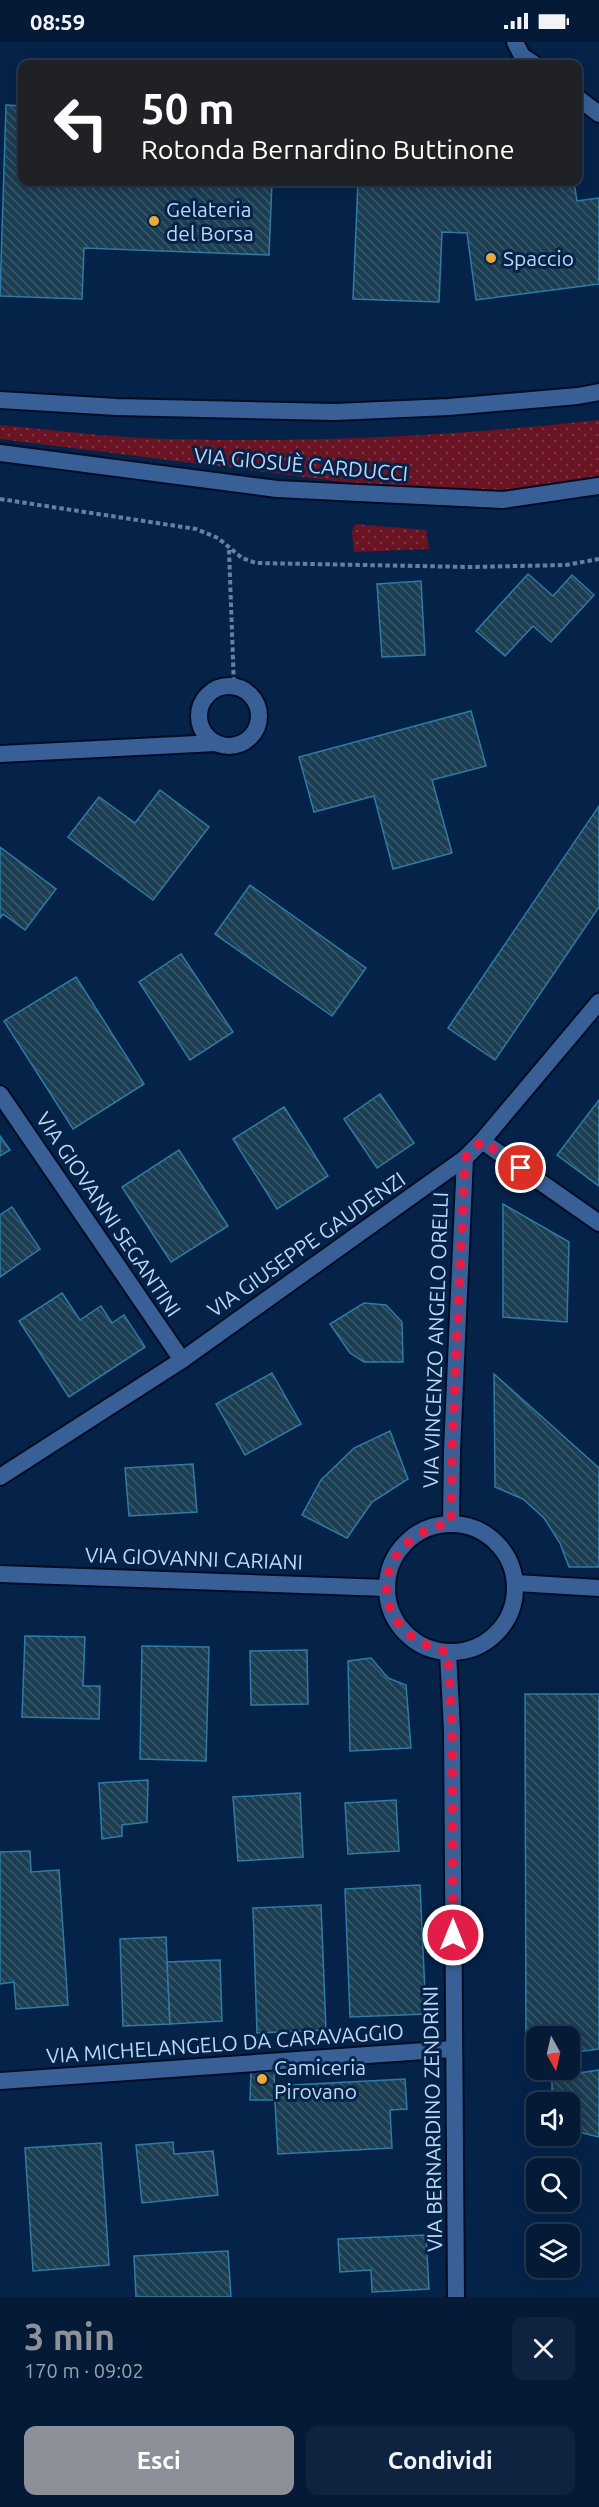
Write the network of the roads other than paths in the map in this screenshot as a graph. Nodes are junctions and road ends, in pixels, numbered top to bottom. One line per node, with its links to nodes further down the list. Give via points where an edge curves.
1 (515, 42): 2 (street)
2 (528, 60)
3 (582, 101): 4 (street)
4 (599, 114)
5 (599, 392): 6 (street, via 449,407 335,412)
6 (0, 400)
7 (0, 453): 8 (street, VIA GIOSUÈ CARDUCCI, via 277,489 503,500)
8 (599, 486)
9 (216, 743): 9 (street, via 202,730 199,712 215,690 243,690 257,705 259,715 253,734 245,742 226,746); 10 (street)
10 (0, 754)
11 (599, 1002): 13 (street, VIA GIUSEPPE GAUDENZI)
12 (0, 1094): 16 (street, VIA GIOVANNI SEGANTINI)
13 (482, 1141): 14 (street, VIA GIUSEPPE GAUDENZI); 15 (street)
14 (465, 1158): 16 (street, VIA GIUSEPPE GAUDENZI); 18 (street, VIA VINCENZO ANGELO ORELLI)
15 (599, 1223)
16 (182, 1360): 17 (street, VIA GIUSEPPE GAUDENZI)
17 (0, 1477)
18 (451, 1523): 20 (street, via 488,1534 512,1564); 21 (street, via 413,1536 399,1550)
19 (0, 1574): 21 (street, VIA GIOVANNI CARIANI)
20 (516, 1583): 22 (street); 23 (street, via 514,1604 505,1624 489,1640 469,1650)
21 (386, 1588): 23 (street, via 390,1607 404,1632 428,1648)
22 (599, 1588)
23 (448, 1652): 24 (street, VIA BERNARDINO ZENDRINI, via 452,1731)
24 (453, 2049): 25 (street, VIA MICHELANGELO DA CARAVAGGIO); 26 (street, VIA BERNARDINO ZENDRINI)
25 (0, 2081)
26 (456, 2297)

